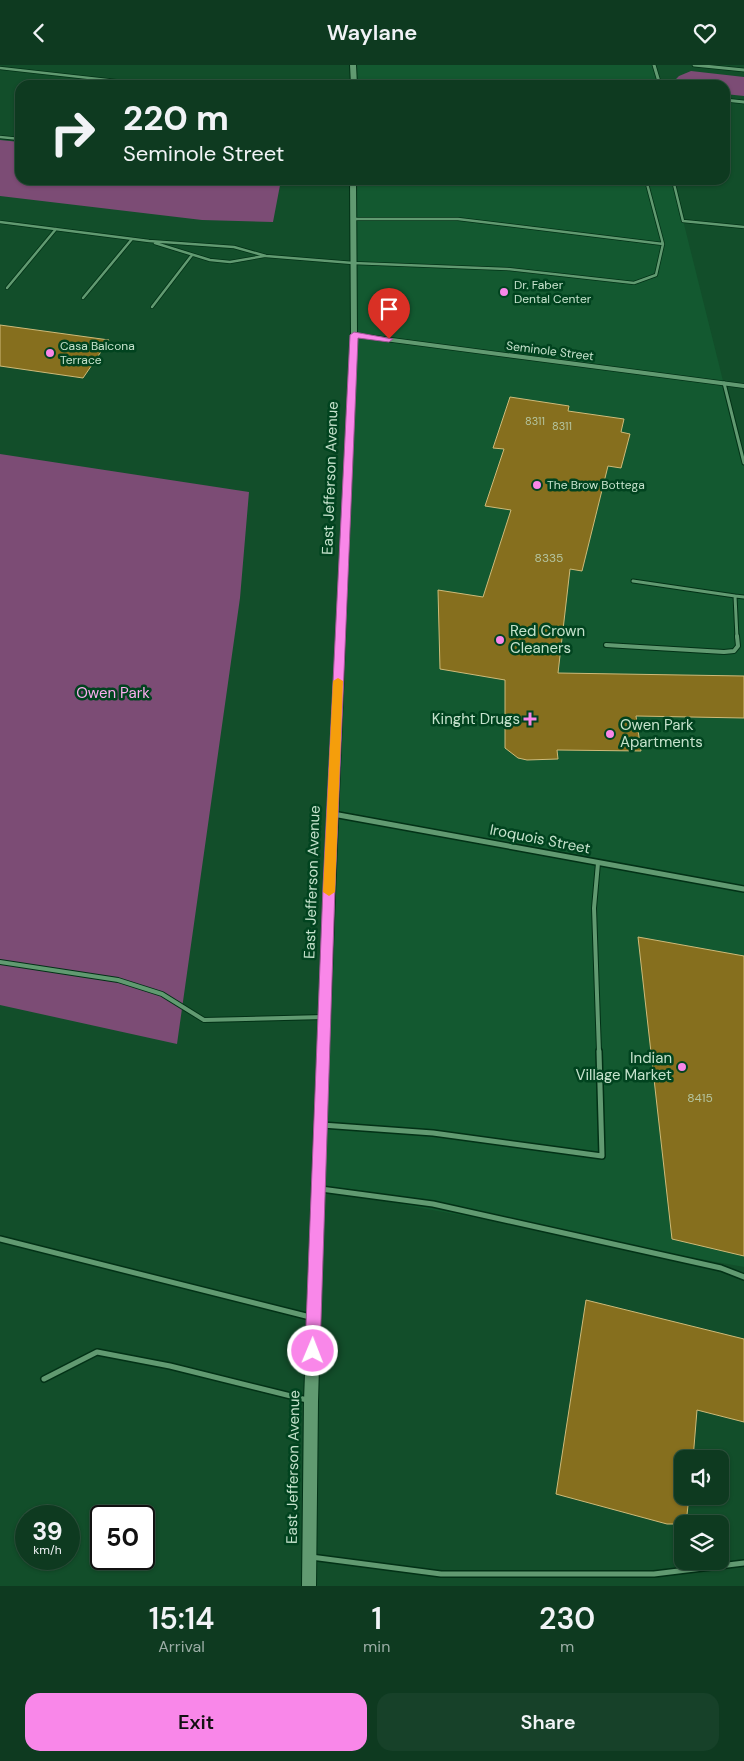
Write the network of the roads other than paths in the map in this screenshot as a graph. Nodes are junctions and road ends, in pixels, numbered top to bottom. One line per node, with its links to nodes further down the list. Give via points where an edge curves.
1 (353, 65): 7 (main road)
2 (654, 65): 8 (street)
3 (694, 65): 5 (street)
4 (0, 69): 6 (lane)
5 (744, 70)
6 (104, 80)
7 (354, 80)
8 (657, 80)
9 (730, 101): 10 (street)
10 (744, 102)
11 (0, 137): 12 (lane)
12 (15, 138)
13 (353, 185): 16 (main road, East Jefferson Avenue)
14 (647, 185): 22 (lane)
15 (674, 185): 18 (lane, via 683,221)
16 (354, 219): 22 (lane, via 458,219); 25 (main road, East Jefferson Avenue)
17 (0, 222): 19 (lane)
18 (744, 227)
19 (56, 229): 20 (lane); 26 (lane)
20 (132, 239): 21 (lane); 27 (lane)
21 (149, 241): 23 (lane); 24 (lane, via 234,247)
22 (662, 244): 25 (lane, via 656,275 634,283 507,269)
23 (192, 255): 24 (lane, via 210,261 230,262); 28 (lane)
24 (266, 256): 25 (lane)
25 (353, 263): 29 (main road, East Jefferson Avenue)
26 (7, 289)
27 (83, 298)
28 (152, 307)
29 (354, 335): 30 (street, Seminole Street); 37 (main road, East Jefferson Avenue)
30 (724, 383): 31 (street, Seminole Street); 32 (lane)
31 (744, 386)
32 (744, 463)
33 (633, 581): 34 (lane)
34 (735, 596): 35 (lane); 36 (lane, via 738,646 734,651)
35 (744, 597)
36 (606, 645)
37 (332, 813): 38 (street, Iroquois Street); 41 (main road, East Jefferson Avenue)
38 (598, 863): 39 (street, Iroquois Street); 42 (lane, via 594,908 602,1156 433,1133)
39 (744, 889)
40 (0, 962): 41 (lane, via 118,980 162,994 204,1020)
41 (324, 1017): 42 (main road, East Jefferson Avenue)
42 (320, 1125): 43 (main road, East Jefferson Avenue)
43 (318, 1189): 45 (lane, via 433,1204 721,1268); 46 (main road, East Jefferson Avenue)
44 (0, 1239): 46 (lane)
45 (744, 1277)
46 (314, 1318): 48 (main road, East Jefferson Avenue)
47 (44, 1379): 48 (lane, via 97,1352 170,1366)
48 (312, 1401): 49 (main road, East Jefferson Avenue)
49 (309, 1557): 50 (lane, via 441,1574 654,1574); 51 (main road, East Jefferson Avenue)
50 (744, 1563)
51 (309, 1586)

